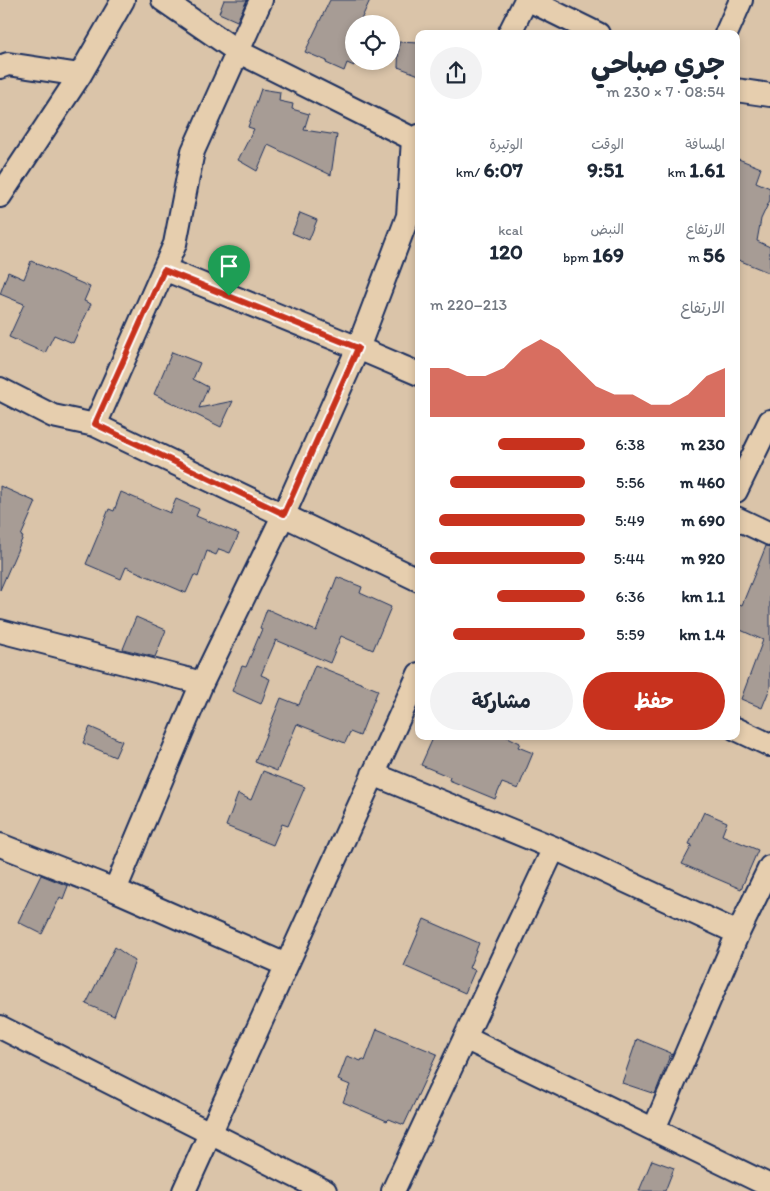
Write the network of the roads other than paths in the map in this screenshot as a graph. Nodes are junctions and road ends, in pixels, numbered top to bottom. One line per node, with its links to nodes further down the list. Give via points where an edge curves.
1 (123, 0): 11 (street)
2 (163, 0): 9 (street)
3 (261, 0): 9 (street)
4 (527, 0): 6 (street); 7 (street)
5 (741, 0): 8 (street)
6 (511, 30)
7 (590, 30)
8 (728, 30)
9 (237, 51): 14 (street); 17 (street, via 193,151 175,244)
10 (0, 67): 11 (street, via 8,64)
11 (80, 75): 16 (street)
12 (740, 91): 13 (street)
13 (770, 95)
14 (415, 138)
15 (415, 148): 18 (street, via 408,216)
16 (0, 196)
17 (164, 270): 18 (street); 22 (street)
18 (358, 348): 19 (street); 24 (street)
19 (415, 372)
20 (0, 389): 22 (street, via 53,416)
21 (770, 421): 23 (street)
22 (95, 424): 24 (street)
23 (740, 483)
24 (284, 514): 27 (street); 30 (street)
25 (740, 520): 26 (street)
26 (770, 534)
27 (415, 578)
28 (0, 631): 30 (street)
29 (415, 683): 33 (street)
30 (202, 684): 37 (street)
31 (740, 731): 32 (street)
32 (770, 744)
33 (373, 774): 35 (street); 39 (street)
34 (0, 846): 37 (street)
35 (554, 848): 38 (street); 41 (street)
36 (770, 867): 38 (street)
37 (115, 890): 39 (street)
38 (738, 933): 42 (street)
39 (286, 965): 43 (street)
40 (0, 1028): 43 (street)
41 (465, 1038): 42 (street); 47 (street)
42 (654, 1129): 44 (street)
43 (210, 1134): 45 (street); 46 (street)
44 (770, 1186)
45 (184, 1191)
46 (325, 1191)
47 (393, 1191)

